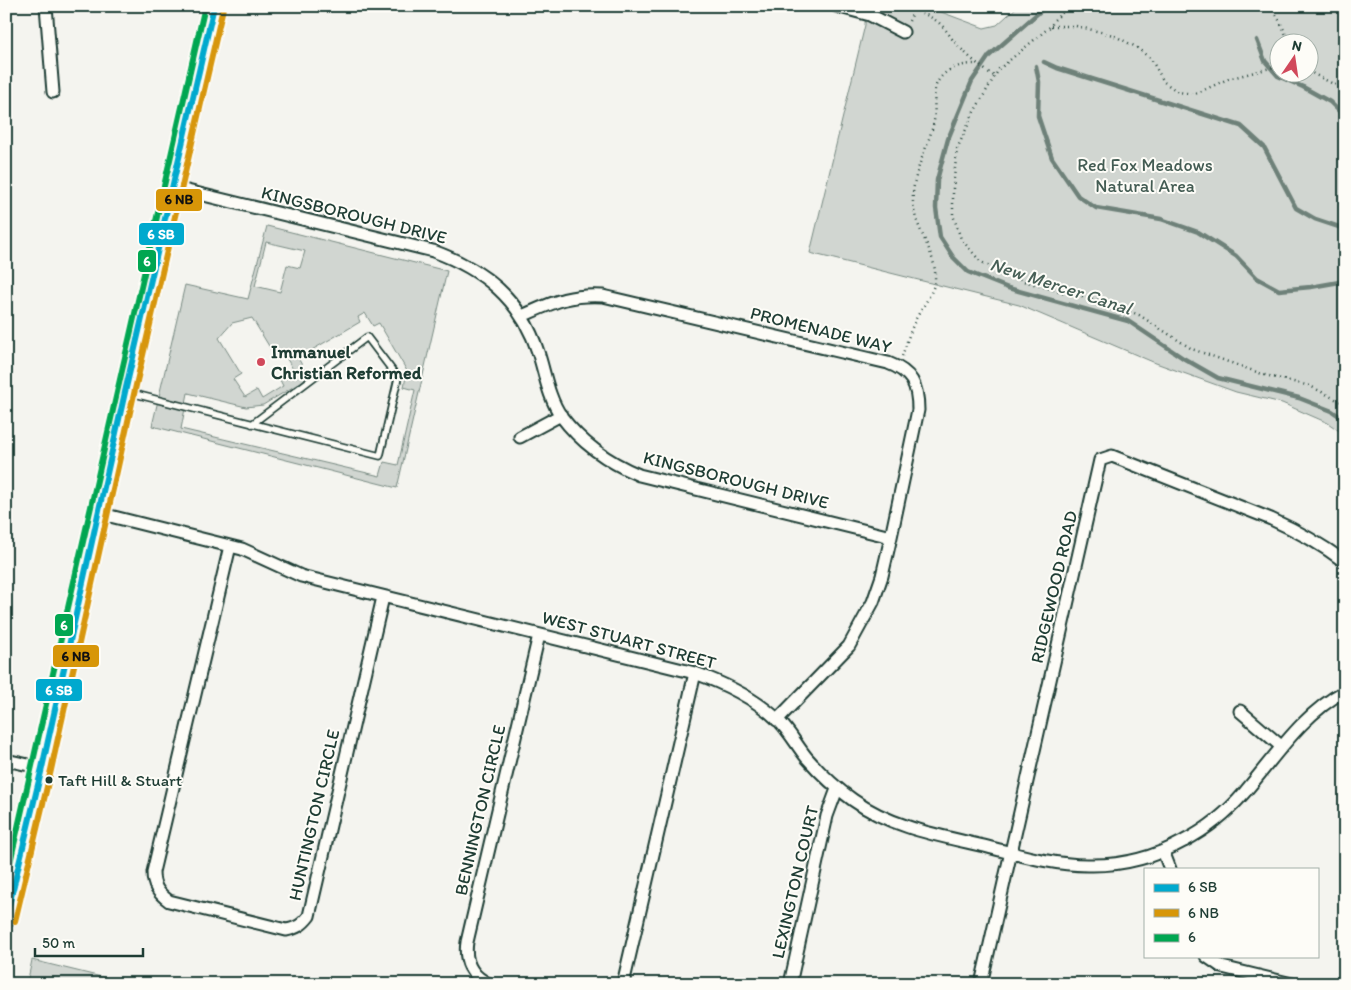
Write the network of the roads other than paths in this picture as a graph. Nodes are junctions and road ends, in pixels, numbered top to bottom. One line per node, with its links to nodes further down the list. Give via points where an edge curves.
1 (46, 6): 5 (street)
2 (214, 6): 6 (main road)
3 (836, 6): 4 (street, via 870,15)
4 (903, 32)
5 (53, 92)
6 (171, 187): 7 (street, KINGSBOROUGH DRIVE, via 455,259 491,281); 8 (main road)
7 (522, 316): 9 (street, KINGSBOROUGH DRIVE, via 533,337); 13 (street, PROMENADE WAY, via 571,297 603,296 898,367 914,383 918,410)
8 (125, 392): 10 (lane); 12 (main road)
9 (560, 415): 11 (street); 13 (street, KINGSBOROUGH DRIVE, via 602,456 639,475)
10 (252, 424): 10 (lane, via 380,456 398,378 367,337)
11 (520, 437)
12 (98, 512): 14 (street, WEST STUART STREET); 24 (main road)
13 (891, 537): 21 (street, PROMENADE WAY, via 873,602 849,646)
14 (230, 546): 16 (street, WEST STUART STREET, via 301,576); 16 (street, HUNTINGTON CIRCLE, via 153,872 156,889 169,902 286,930 303,924 308,916)
15 (1345, 562): 27 (street, RIDGEWOOD ROAD, via 1319,543 1272,519 1112,456 1100,460)
16 (383, 597): 17 (street, WEST STUART STREET)
17 (539, 635): 18 (street, WEST STUART STREET); 32 (street, BENNINGTON CIRCLE, via 467,942 467,960 471,970)
18 (695, 673): 21 (street, WEST STUART STREET, via 748,697); 33 (street)
19 (1345, 691): 22 (street, WEST STUART STREET, via 1318,709)
20 (1240, 711): 22 (street)
21 (777, 720): 25 (street, WEST STUART STREET)
22 (1282, 747): 26 (street, WEST STUART STREET, via 1227,811 1206,828)
23 (6, 760): 24 (street)
24 (42, 768): 29 (main road)
25 (837, 789): 27 (street, WEST STUART STREET, via 872,812 900,824); 34 (street, LEXINGTON COURT, via 827,816)
26 (1163, 852): 27 (street, WEST STUART STREET, via 1138,860 1088,866); 28 (street)
27 (1012, 853): 35 (street, RIDGEWOOD ROAD)
28 (1170, 868)
29 (9, 897): 30 (main road)
30 (6, 919)
31 (1209, 958): 36 (street, via 1222,967)
32 (490, 984)
33 (623, 984)
34 (790, 984)
35 (981, 984)
36 (1292, 984)

